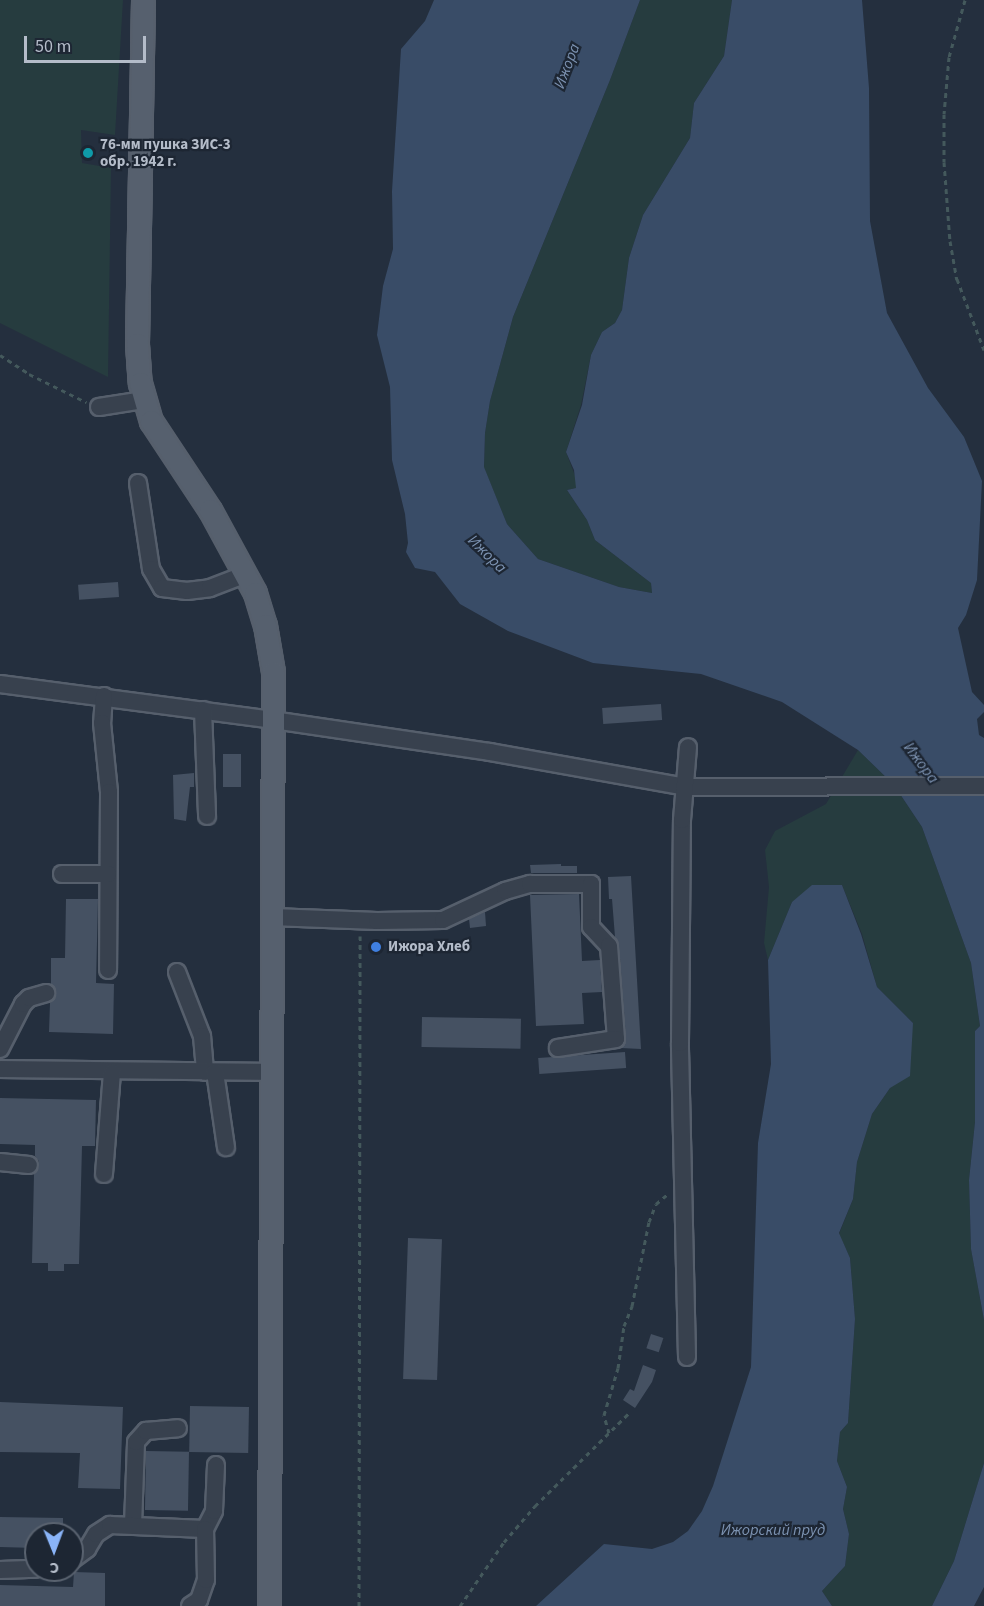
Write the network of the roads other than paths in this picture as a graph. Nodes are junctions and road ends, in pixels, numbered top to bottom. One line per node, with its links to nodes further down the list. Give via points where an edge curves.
1 (143, 0): 2 (main road, via 137,344)
2 (144, 400): 3 (lane); 5 (main road, via 152,421)
3 (99, 407)
4 (138, 483): 5 (lane, via 151,569 162,588 210,588)
5 (246, 574): 9 (main road, via 261,608 270,645)
6 (0, 684): 7 (lane)
7 (104, 696): 8 (lane); 15 (lane)
8 (203, 710): 9 (lane); 13 (lane, via 199,732)
9 (273, 720): 12 (lane, via 490,752); 16 (main road)
10 (688, 747): 12 (lane)
11 (984, 786): 12 (lane)
12 (686, 787): 30 (lane, via 682,820 680,1043)
13 (207, 816)
14 (62, 874): 15 (lane)
15 (108, 874): 17 (lane)
16 (272, 917): 21 (lane, via 443,920 505,891 531,884 591,884 591,927 609,946 616,1039); 25 (main road)
17 (108, 970)
18 (177, 972): 24 (lane, via 202,1036)
19 (46, 993): 20 (lane, via 23,1004)
20 (0, 1048)
21 (558, 1048)
22 (0, 1069): 23 (lane)
23 (112, 1072): 24 (lane); 29 (lane)
24 (210, 1072): 25 (lane); 26 (lane)
25 (272, 1072): 39 (main road)
26 (226, 1147)
27 (0, 1162): 28 (lane)
28 (29, 1165)
29 (104, 1174)
30 (687, 1357)
31 (178, 1428): 33 (lane, via 146,1431 136,1442)
32 (216, 1465): 34 (lane, via 214,1512)
33 (133, 1525): 34 (lane); 35 (lane, via 110,1525 96,1534)
34 (206, 1529): 38 (lane, via 206,1580 199,1600)
35 (84, 1551)
36 (24, 1569): 37 (lane)
37 (0, 1570)
38 (190, 1606)
39 (269, 1606)

